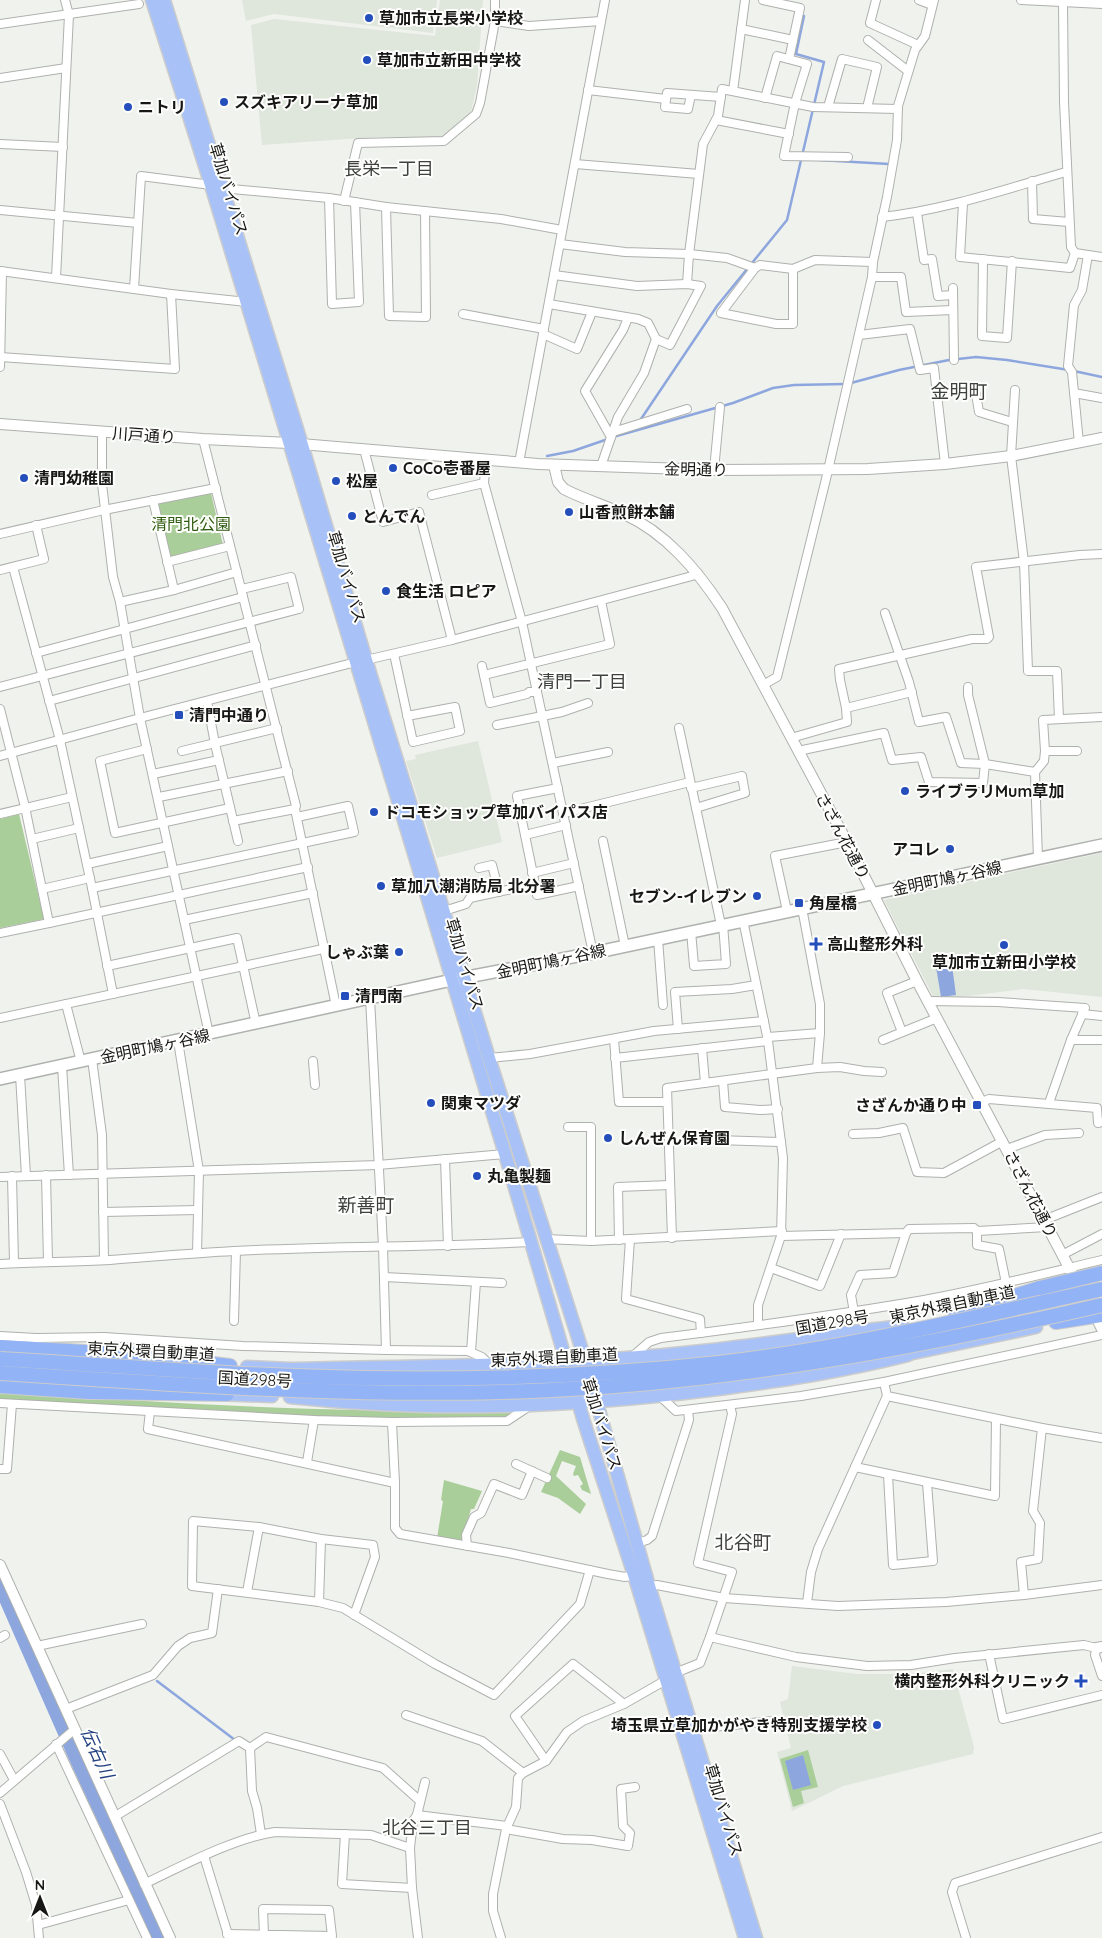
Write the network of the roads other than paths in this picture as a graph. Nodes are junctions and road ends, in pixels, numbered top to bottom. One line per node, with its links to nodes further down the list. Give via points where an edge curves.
1 (65, 0): 15 (street)
2 (495, 0): 16 (street)
3 (605, 0): 17 (street)
4 (745, 0): 19 (street)
5 (763, 0): 12 (street)
6 (876, 0): 22 (street, via 870,23)
7 (919, 0): 13 (street)
8 (1021, 0): 11 (street)
9 (156, 1): 10 (street); 46 (highway, 草加バイパス)
10 (138, 2): 15 (street)
11 (1063, 2): 14 (street); 43 (street)
12 (793, 3): 20 (street, via 800,8)
13 (933, 3): 22 (street, via 925,36)
14 (1102, 4)
15 (69, 15): 18 (street); 24 (street)
16 (495, 20): 17 (street, via 529,26); 48 (street, via 476,114 444,141 358,143)
17 (601, 20): 27 (street)
18 (0, 24)
19 (741, 29): 20 (street); 28 (street)
20 (793, 40): 23 (street)
21 (868, 40): 25 (street)
22 (918, 45): 25 (street)
23 (788, 59): 31 (street, via 777,56); 33 (street, via 807,64)
24 (66, 68): 26 (street); 40 (street)
25 (908, 71): 36 (street)
26 (0, 78)
27 (588, 90): 32 (street); 42 (street)
28 (732, 91): 30 (street, via 722,90); 31 (street)
29 (691, 95): 30 (street); 32 (street, via 667,94); 32 (street, via 688,109 665,107)
30 (721, 97): 37 (street)
31 (765, 98): 33 (street)
32 (666, 99)
33 (795, 103): 34 (street); 38 (street)
34 (828, 107): 35 (street); 35 (street, via 842,58 877,67)
35 (867, 108): 36 (street)
36 (898, 109): 56 (street, via 897,140)
37 (716, 120): 38 (street); 44 (street, via 703,144)
38 (789, 134): 41 (street, via 784,156)
39 (0, 143): 40 (street)
40 (63, 147): 55 (street)
41 (848, 157)
42 (575, 164): 44 (street); 59 (street)
43 (1066, 172): 45 (street); 57 (street)
44 (700, 174): 62 (street)
45 (1032, 182): 50 (street); 57 (street, via 1033,220)
46 (216, 186): 47 (street); 58 (street, via 141,176); 77 (highway, 草加バイパス); 104 (highway, 草加バイパス)
47 (329, 198): 48 (street); 49 (street, via 332,304 359,302)
48 (344, 201): 49 (street)
49 (355, 202): 51 (street)
50 (963, 203): 54 (street); 65 (street, via 960,257)
51 (386, 207): 53 (street); 53 (street, via 389,316 426,317)
52 (0, 210): 55 (street)
53 (424, 211): 59 (street, via 501,219)
54 (917, 213): 56 (street); 79 (street, via 924,260 932,259 938,296 953,291)
55 (59, 217): 58 (street); 73 (street)
56 (882, 217): 66 (street)
57 (1069, 222): 61 (street, via 1071,247)
58 (138, 224): 75 (street)
59 (562, 230): 60 (street)
60 (560, 244): 62 (street, via 625,252); 71 (street)
61 (1075, 253): 63 (street); 67 (street, via 1070,268)
62 (689, 254): 68 (street, via 727,258); 74 (street)
63 (1088, 255): 64 (street); 91 (street, via 1082,290 1074,304 1068,366 1072,372)
64 (1102, 258)
65 (983, 259): 67 (street); 67 (street, via 982,336 1008,338)
66 (873, 262): 69 (street, via 815,260); 72 (street)
67 (1012, 262)
68 (755, 268): 69 (street, via 760,265); 69 (street, via 720,313 776,324 793,324)
69 (793, 269)
70 (1, 271): 73 (street); 83 (street)
71 (554, 275): 74 (street, via 637,286); 78 (street)
72 (872, 277): 79 (street, via 901,277 906,312); 85 (street)
73 (56, 278): 75 (street)
74 (687, 284): 86 (street, via 701,286 670,345)
75 (134, 289): 76 (street)
76 (171, 294): 77 (street); 87 (street, via 175,369)
77 (247, 302): 102 (highway, 草加バイパス)
78 (549, 304): 80 (street); 84 (street)
79 (953, 310): 88 (street)
80 (592, 312): 82 (street); 84 (street, via 577,349)
81 (463, 314): 84 (street)
82 (628, 318): 86 (street, via 648,323); 99 (street, via 585,391)
83 (1, 323): 87 (street)
84 (544, 332): 108 (street)
85 (859, 335): 109 (street, via 910,329 920,370 934,368); 113 (street)
86 (656, 339): 99 (street, via 644,373 618,417)
87 (0, 357): 89 (street)
88 (954, 360)
89 (0, 367)
90 (1015, 390): 96 (street)
91 (1074, 393): 93 (street); 103 (street)
92 (976, 394): 96 (street, via 979,412)
93 (1102, 398)
94 (720, 407): 112 (street)
95 (687, 409): 99 (street)
96 (1012, 422): 106 (street)
97 (0, 424): 98 (street, 川戸通り)
98 (102, 432): 101 (street, 川戸通り); 118 (street)
99 (612, 434): 111 (street)
100 (1102, 438): 103 (street, 金明通り)
101 (203, 439): 102 (street, 川戸通り); 115 (street)
102 (289, 443): 104 (street, 金明通り); 143 (highway, 草加バイパス)
103 (1080, 443): 106 (street, 金明通り)
104 (302, 445): 105 (street, 金明通り); 143 (highway, 草加バイパス)
105 (364, 449): 107 (street, 金明通り); 137 (street, via 383,522 419,512)
106 (1010, 456): 109 (street, 金明通り); 124 (street)
107 (486, 460): 108 (street, 金明通り); 114 (street)
108 (519, 463): 110 (street, 金明通り)
109 (945, 464): 113 (street, 金明通り)
110 (554, 465): 111 (street, 金明通り); 128 (street, さざん花通り, via 558,482 564,489 637,521 675,550)
111 (601, 466): 112 (street, 金明通り)
112 (714, 470): 113 (street, 金明通り)
113 (828, 470): 150 (street, via 777,677)
114 (484, 483): 116 (street); 135 (street)
115 (216, 488): 117 (street); 121 (street)
116 (432, 495)
117 (153, 500): 118 (street); 123 (street)
118 (104, 510): 119 (street); 132 (street, via 113,577)
119 (36, 525): 120 (street); 125 (street, via 44,559)
120 (0, 534)
121 (230, 546): 123 (street); 127 (street)
122 (1102, 554): 124 (street)
123 (168, 562): 129 (street)
124 (1024, 562): 142 (street, via 976,567 988,639 972,639); 164 (street, via 1028,671 1056,671)
125 (13, 567): 126 (street); 139 (street)
126 (0, 570)
127 (237, 572): 129 (street); 130 (street)
128 (698, 573): 131 (street); 150 (street, さざん花通り, via 722,608)
129 (174, 590): 132 (street)
130 (243, 593): 134 (street); 134 (street, via 291,577 299,608); 136 (street)
131 (601, 600): 135 (street); 144 (street, via 610,644)
132 (120, 602): 136 (street)
133 (885, 613): 142 (street)
134 (250, 622): 138 (street); 140 (street)
135 (522, 622): 137 (street); 144 (street)
136 (124, 628): 139 (street); 140 (street)
137 (452, 640): 141 (street)
138 (256, 645): 148 (street); 149 (street)
139 (36, 653): 147 (street)
140 (127, 653): 147 (street); 148 (street)
141 (394, 654): 143 (street); 160 (street)
142 (900, 656): 154 (street); 158 (street, via 839,669)
143 (361, 661): 149 (street); 227 (highway, 草加バイパス); 243 (highway, 草加バイパス)
144 (531, 664): 146 (street); 153 (street)
145 (482, 666): 146 (street)
146 (484, 675): 153 (street, via 490,703)
147 (42, 677): 151 (street); 155 (street)
148 (132, 678): 155 (street); 163 (street)
149 (266, 685): 156 (street); 166 (street)
150 (763, 685): 168 (street, さざん花通り)
151 (0, 687)
152 (968, 687): 181 (street)
153 (537, 692): 161 (street)
154 (912, 692): 158 (street); 181 (street, via 920,722 946,717 961,763)
155 (49, 701): 169 (street)
156 (207, 701): 163 (street); 170 (street)
157 (588, 703): 161 (street)
158 (846, 708): 168 (street, via 847,722)
159 (0, 712): 177 (street)
160 (407, 716): 160 (street, via 413,742 460,732 455,707)
161 (542, 716): 165 (street); 180 (street)
162 (1102, 717): 164 (street)
163 (140, 718): 169 (street); 171 (street)
164 (1059, 719): 174 (street, via 1044,720)
165 (497, 725)
166 (277, 728): 170 (street); 182 (street)
167 (679, 728): 186 (street)
168 (791, 738): 173 (street, さざん花通り)
169 (60, 740): 177 (street); 188 (street)
170 (215, 744): 172 (street); 179 (street)
171 (147, 750): 184 (street); 198 (street, via 100,761 115,833)
172 (182, 751)
173 (798, 751): 181 (street, via 884,733 892,760 921,757 930,782 983,783); 205 (street, さざん花通り)
174 (1045, 751): 175 (street); 183 (street, via 1044,761)
175 (1077, 751)
176 (608, 752): 180 (street)
177 (12, 753): 178 (street); 190 (street)
178 (0, 756)
179 (219, 760): 184 (street); 185 (street)
180 (553, 763): 187 (street)
181 (985, 764): 183 (street)
182 (288, 771): 185 (street); 193 (street)
183 (1035, 772): 209 (street)
184 (153, 774): 189 (street)
185 (225, 784): 189 (street); 191 (street)
186 (691, 785): 192 (street); 192 (street, via 742,776 745,793); 194 (street)
187 (558, 788): 194 (street); 201 (street, via 517,796)
188 (72, 797): 190 (street); 200 (street)
189 (159, 797): 198 (street)
190 (25, 807): 195 (street); 202 (street)
191 (230, 808): 197 (street); 198 (street)
192 (696, 808): 232 (street)
193 (295, 809): 196 (street); 197 (street)
194 (564, 813): 199 (street)
195 (0, 814)
196 (297, 817): 206 (street); 206 (street, via 348,806 354,832)
197 (233, 821): 203 (street)
198 (164, 822): 208 (street)
199 (566, 825): 201 (street); 210 (street)
200 (79, 828): 202 (street); 211 (street)
201 (524, 835): 215 (street)
202 (32, 838): 220 (street)
203 (238, 841)
204 (603, 841): 236 (street)
205 (847, 842): 223 (street, さざん花通り); 226 (street, via 775,856)
206 (303, 844): 212 (street); 214 (street)
207 (1102, 845): 209 (main road, 金明町鳩ヶ谷線)
208 (168, 846): 211 (street); 214 (street)
209 (1038, 859): 223 (main road, 金明町鳩ヶ谷線)
210 (574, 863): 215 (street); 218 (street)
211 (87, 864): 216 (street)
212 (308, 867): 222 (street); 224 (street)
213 (479, 868): 221 (street, via 492,865)
214 (174, 871): 219 (street); 224 (street)
215 (532, 873): 217 (street)
216 (90, 878): 219 (street); 220 (street)
217 (534, 884): 218 (street, via 537,895); 221 (street)
218 (579, 886): 239 (street)
219 (92, 888): 228 (street)
220 (42, 889): 231 (street)
221 (499, 892): 227 (street, via 470,898 466,904)
222 (313, 893): 229 (street); 238 (street)
223 (873, 894): 225 (main road, 金明町鳩ヶ谷線); 244 (street, さざん花通り)
224 (179, 895): 228 (street); 229 (street)
225 (802, 908): 226 (main road, 金明町鳩ヶ谷線); 260 (street, via 820,1004)
226 (787, 911): 230 (main road, 金明町鳩ヶ谷線)
227 (444, 912): 243 (highway, 草加バイパス)
228 (97, 913): 231 (street); 240 (street)
229 (184, 920): 237 (street)
230 (743, 920): 232 (main road, 金明町鳩ヶ谷線); 245 (street)
231 (49, 923): 234 (street)
232 (722, 924): 233 (main road, 金明町鳩ヶ谷線); 233 (street, via 726,964 694,966)
233 (692, 931): 235 (main road, 金明町鳩ヶ谷線)
234 (0, 932)
235 (658, 938): 236 (main road, 金明町鳩ヶ谷線); 250 (street)
236 (625, 946): 239 (main road, 金明町鳩ヶ谷線)
237 (190, 948): 240 (street); 241 (street, via 237,938); 242 (street)
238 (323, 950): 241 (street); 251 (street)
239 (593, 953): 243 (main road, 金明町鳩ヶ谷線)
240 (107, 966): 246 (street)
241 (243, 966): 242 (street); 257 (street)
242 (196, 976): 246 (street); 261 (street)
243 (459, 980): 247 (main road, 金明町鳩ヶ谷線); 269 (highway, 草加バイパス); 294 (highway, 草加バイパス)
244 (917, 981): 248 (street, さざん花通り); 259 (street, via 887,993)
245 (756, 984): 256 (street); 258 (street, via 732,989 675,992)
246 (113, 994): 249 (street)
247 (370, 998): 251 (main road, 金明町鳩ヶ谷線); 296 (street)
248 (928, 1001): 252 (street, via 1085,1008); 255 (street, さざん花通り)
249 (66, 1004): 254 (street); 273 (street)
250 (663, 1005)
251 (336, 1006): 257 (main road, 金明町鳩ヶ谷線)
252 (1082, 1014): 253 (street); 265 (street)
253 (1102, 1016)
254 (0, 1018)
255 (937, 1018): 259 (street); 284 (street, さざん花通り)
256 (764, 1021): 258 (street); 263 (street)
257 (256, 1024): 261 (main road, 金明町鳩ヶ谷線)
258 (678, 1029): 262 (street)
259 (902, 1032): 264 (street)
260 (820, 1033): 263 (street); 275 (street)
261 (209, 1034): 267 (main road, 金明町鳩ヶ谷線)
262 (614, 1039): 269 (street); 270 (street)
263 (768, 1039): 268 (street); 277 (street)
264 (883, 1040)
265 (1071, 1040): 266 (street); 285 (street)
266 (1102, 1040)
267 (178, 1041): 271 (main road, 金明町鳩ヶ谷線); 297 (street)
268 (702, 1048): 270 (street); 281 (street)
269 (489, 1058): 315 (highway, 草加バイパス)
270 (615, 1058): 283 (street, via 619,1102)
271 (92, 1059): 273 (main road, 金明町鳩ヶ谷線); 298 (street, via 102,1135)
272 (313, 1061): 282 (street)
273 (80, 1062): 274 (main road, 金明町鳩ヶ谷線)
274 (62, 1066): 278 (main road, 金明町鳩ヶ谷線); 300 (street)
275 (817, 1068): 276 (street); 277 (street)
276 (882, 1072)
277 (772, 1074): 280 (street); 286 (street)
278 (20, 1075): 279 (main road, 金明町鳩ヶ谷線); 302 (street)
279 (0, 1079)
280 (722, 1080): 281 (street); 286 (street, via 725,1106)
281 (704, 1083): 283 (street, via 667,1088)
282 (315, 1085)
283 (667, 1102): 304 (street)
284 (982, 1102): 285 (street, via 989,1099); 293 (street, さざん花通り)
285 (1049, 1103): 287 (street, via 1097,1108 1098,1123)
286 (778, 1109): 292 (street)
287 (1102, 1122)
288 (568, 1127): 318 (street, via 591,1127)
289 (1079, 1133): 293 (street, via 1045,1135)
290 (853, 1134): 293 (street, via 879,1134 903,1128 917,1172 944,1173)
291 (716, 1140): 292 (street)
292 (782, 1142): 310 (street)
293 (1005, 1145): 308 (street, さざん花通り)
294 (505, 1154): 295 (street); 319 (highway, 草加バイパス)
295 (445, 1159): 296 (street); 321 (street)
296 (378, 1164): 297 (street); 320 (street)
297 (199, 1171): 298 (street); 306 (street)
298 (103, 1173): 300 (street); 307 (street)
299 (46, 1175): 300 (street); 302 (street); 327 (street)
300 (69, 1175)
301 (12, 1176): 302 (street); 303 (street); 328 (street)
302 (26, 1176)
303 (0, 1177)
304 (670, 1185): 314 (street); 317 (street, via 618,1187)
305 (1102, 1197): 308 (street)
306 (198, 1210): 307 (street); 323 (street)
307 (103, 1212): 325 (street)
308 (1046, 1224): 309 (street); 324 (street, さざん花通り)
309 (977, 1231): 311 (street, via 974,1228 908,1230); 337 (street, via 977,1245 999,1249)
310 (782, 1233): 312 (street); 314 (street); 330 (street)
311 (906, 1233): 312 (street); 340 (street, via 893,1273 860,1275 851,1295)
312 (841, 1234): 330 (street, via 820,1286)
313 (1102, 1234): 324 (street)
314 (672, 1238): 316 (street)
315 (545, 1239): 318 (street); 356 (highway, 草加バイパス)
316 (630, 1239): 317 (street); 347 (street, via 626,1298 700,1320)
317 (619, 1240): 318 (street)
318 (591, 1241)
319 (530, 1242): 321 (street); 357 (highway, 草加バイパス)
320 (384, 1246): 321 (street); 322 (street); 333 (street)
321 (448, 1246)
322 (236, 1251): 323 (street); 343 (street)
323 (197, 1253): 325 (street)
324 (1062, 1255): 331 (street, さざん花通り)
325 (104, 1260): 327 (street)
326 (1102, 1260): 331 (street)
327 (48, 1262): 328 (street)
328 (14, 1263): 329 (street)
329 (0, 1264)
330 (770, 1268): 345 (street, via 758,1305)
331 (1071, 1271): 337 (street)
332 (1102, 1273): 341 (highway, bridge, via 1040,1288)
333 (384, 1277): 334 (street); 351 (street)
334 (476, 1282): 336 (street); 353 (street)
335 (1102, 1282): 341 (highway, 国道298号)
336 (502, 1283)
337 (1006, 1283): 340 (street)
338 (1102, 1289): 355 (highway, 東京外環自動車道, bridge, via 830,1347 719,1363 615,1372 491,1378 360,1378)
339 (1102, 1305): 361 (highway, 東京外環自動車道, bridge, via 837,1360 679,1381 553,1390 328,1392)
340 (854, 1312): 345 (street)
341 (955, 1315): 346 (highway, 国道298号)
342 (1101, 1320): 344 (highway)
343 (234, 1321)
344 (1056, 1322): 365 (highway, via 852,1369 796,1379)
345 (758, 1325): 347 (street)
346 (903, 1326): 354 (highway, 国道298号); 358 (highway, 国道298号, via 797,1344)
347 (701, 1333): 354 (street, via 649,1342)
348 (1102, 1335): 363 (street)
349 (0, 1336): 351 (street)
350 (0, 1347): 359 (highway, via 138,1355)
351 (386, 1350): 353 (street)
352 (0, 1352): 359 (highway, 国道298号)
353 (471, 1352): 360 (street, via 482,1356)
354 (631, 1358): 356 (highway, 国道298号)
355 (0, 1359)
356 (585, 1360): 357 (highway, 国道298号); 370 (highway, 草加バイパス)
357 (566, 1361): 360 (highway, 国道298号); 371 (highway, 草加バイパス)
358 (653, 1362)
359 (230, 1366): 360 (highway, 国道298号, via 292,1369)
360 (491, 1368)
361 (0, 1373)
362 (0, 1380): 366 (highway, 国道298号)
363 (884, 1382): 367 (street); 375 (street)
364 (0, 1386): 366 (highway, via 89,1392)
365 (659, 1393): 370 (highway); 376 (street, via 676,1411)
366 (227, 1394): 368 (highway, 国道298号)
367 (887, 1396): 378 (street); 385 (street)
368 (290, 1397): 369 (highway, 国道298号); 374 (highway, via 362,1404)
369 (510, 1399)
370 (597, 1401): 371 (highway); 396 (highway, 草加バイパス)
371 (578, 1402): 374 (highway); 400 (highway, 草加バイパス)
372 (0, 1403): 373 (street)
373 (12, 1404): 377 (street); 386 (street, via 7,1469)
374 (532, 1404): 380 (street, via 507,1421)
375 (730, 1405): 376 (street); 406 (street, via 732,1414 698,1563 732,1572)
376 (688, 1410): 396 (street, via 689,1420 652,1536)
377 (150, 1411): 379 (street); 383 (street, via 148,1429)
378 (996, 1419): 381 (street); 393 (street, via 995,1496)
379 (314, 1420): 380 (street); 383 (street)
380 (392, 1422): 391 (street)
381 (1042, 1428): 382 (street); 405 (street, via 1033,1511 1040,1523 1038,1559 1021,1562)
382 (1102, 1438)
383 (307, 1462): 391 (street)
384 (516, 1464): 387 (street)
385 (855, 1467): 388 (street); 408 (street, via 818,1550)
386 (0, 1469)
387 (532, 1471): 390 (street); 392 (street, via 522,1495)
388 (888, 1475): 393 (street); 393 (street, via 893,1565 933,1561)
389 (498, 1476): 392 (street)
390 (546, 1478)
391 (395, 1483): 397 (street, via 395,1528 400,1534)
392 (494, 1484): 397 (street, via 481,1513 474,1517 466,1535)
393 (927, 1484)
394 (259, 1527): 395 (street); 403 (street, via 194,1521 192,1586); 404 (street)
395 (321, 1539): 407 (street); 409 (street, via 374,1544 375,1557)
396 (637, 1543): 401 (highway, 草加バイパス)
397 (467, 1546): 399 (street)
398 (0, 1565): 412 (street)
399 (590, 1570): 400 (street); 409 (street, via 580,1604 494,1695)
400 (634, 1576): 416 (highway, 草加バイパス)
401 (650, 1586): 406 (street); 416 (highway, 草加バイパス)
402 (1102, 1586): 405 (street)
403 (218, 1589): 404 (street); 419 (street, via 212,1634 190,1638 178,1646 153,1676)
404 (247, 1592): 407 (street)
405 (1024, 1596): 408 (street, via 838,1606)
406 (724, 1598): 408 (street); 411 (street)
407 (319, 1602): 409 (street, via 343,1608)
408 (806, 1604)
409 (354, 1615)
410 (142, 1624): 412 (street)
411 (710, 1637): 414 (street, via 796,1657 867,1666 911,1665); 416 (street, via 700,1663)
412 (37, 1646): 419 (street)
413 (1099, 1648): 414 (street, via 1084,1645); 415 (street, via 1095,1655)
414 (989, 1654): 417 (street, via 1003,1718)
415 (1102, 1676)
416 (671, 1677): 418 (street); 423 (highway, 草加バイパス); 454 (highway, 草加バイパス)
417 (1102, 1695)
418 (624, 1704): 427 (street, via 583,1721 567,1732); 427 (street, via 573,1664 515,1716)
419 (66, 1709): 422 (street)
420 (406, 1715): 428 (street, via 482,1741)
421 (773, 1721): 423 (street)
422 (73, 1730): 424 (street); 436 (street)
423 (692, 1730): 455 (highway, 草加バイパス)
424 (58, 1743): 429 (street); 445 (street)
425 (250, 1748): 433 (street, via 266,1737 383,1768); 436 (street, via 239,1741); 438 (street, via 252,1791)
426 (0, 1754): 429 (street)
427 (546, 1761): 428 (street)
428 (523, 1773): 437 (street, via 518,1778 516,1806)
429 (14, 1780): 432 (street)
430 (425, 1782): 433 (street)
431 (635, 1788): 437 (street, via 621,1789 622,1826 630,1832 628,1846 563,1839)
432 (0, 1793)
433 (420, 1801): 435 (street)
434 (0, 1804): 446 (street, via 26,1872)
435 (417, 1815): 437 (street); 441 (street)
436 (114, 1817): 443 (street)
437 (506, 1828): 453 (street, via 493,1894 493,1911)
438 (261, 1834): 439 (street); 442 (street)
439 (345, 1834): 441 (street, via 371,1835); 444 (street, via 342,1884)
440 (1102, 1837): 456 (street, via 954,1884 952,1892)
441 (410, 1848): 444 (street)
442 (204, 1856): 443 (street); 448 (street)
443 (144, 1884): 451 (street)
444 (412, 1888): 452 (street)
445 (129, 1900): 446 (street); 450 (street)
446 (38, 1925): 449 (street)
447 (264, 1935): 447 (street, via 332,1936 329,1910 263,1909); 448 (street)
448 (228, 1936)
449 (40, 1938)
450 (147, 1938)
451 (170, 1938)
452 (418, 1938)
453 (501, 1938)
454 (745, 1938)
455 (756, 1938)
456 (966, 1938)

